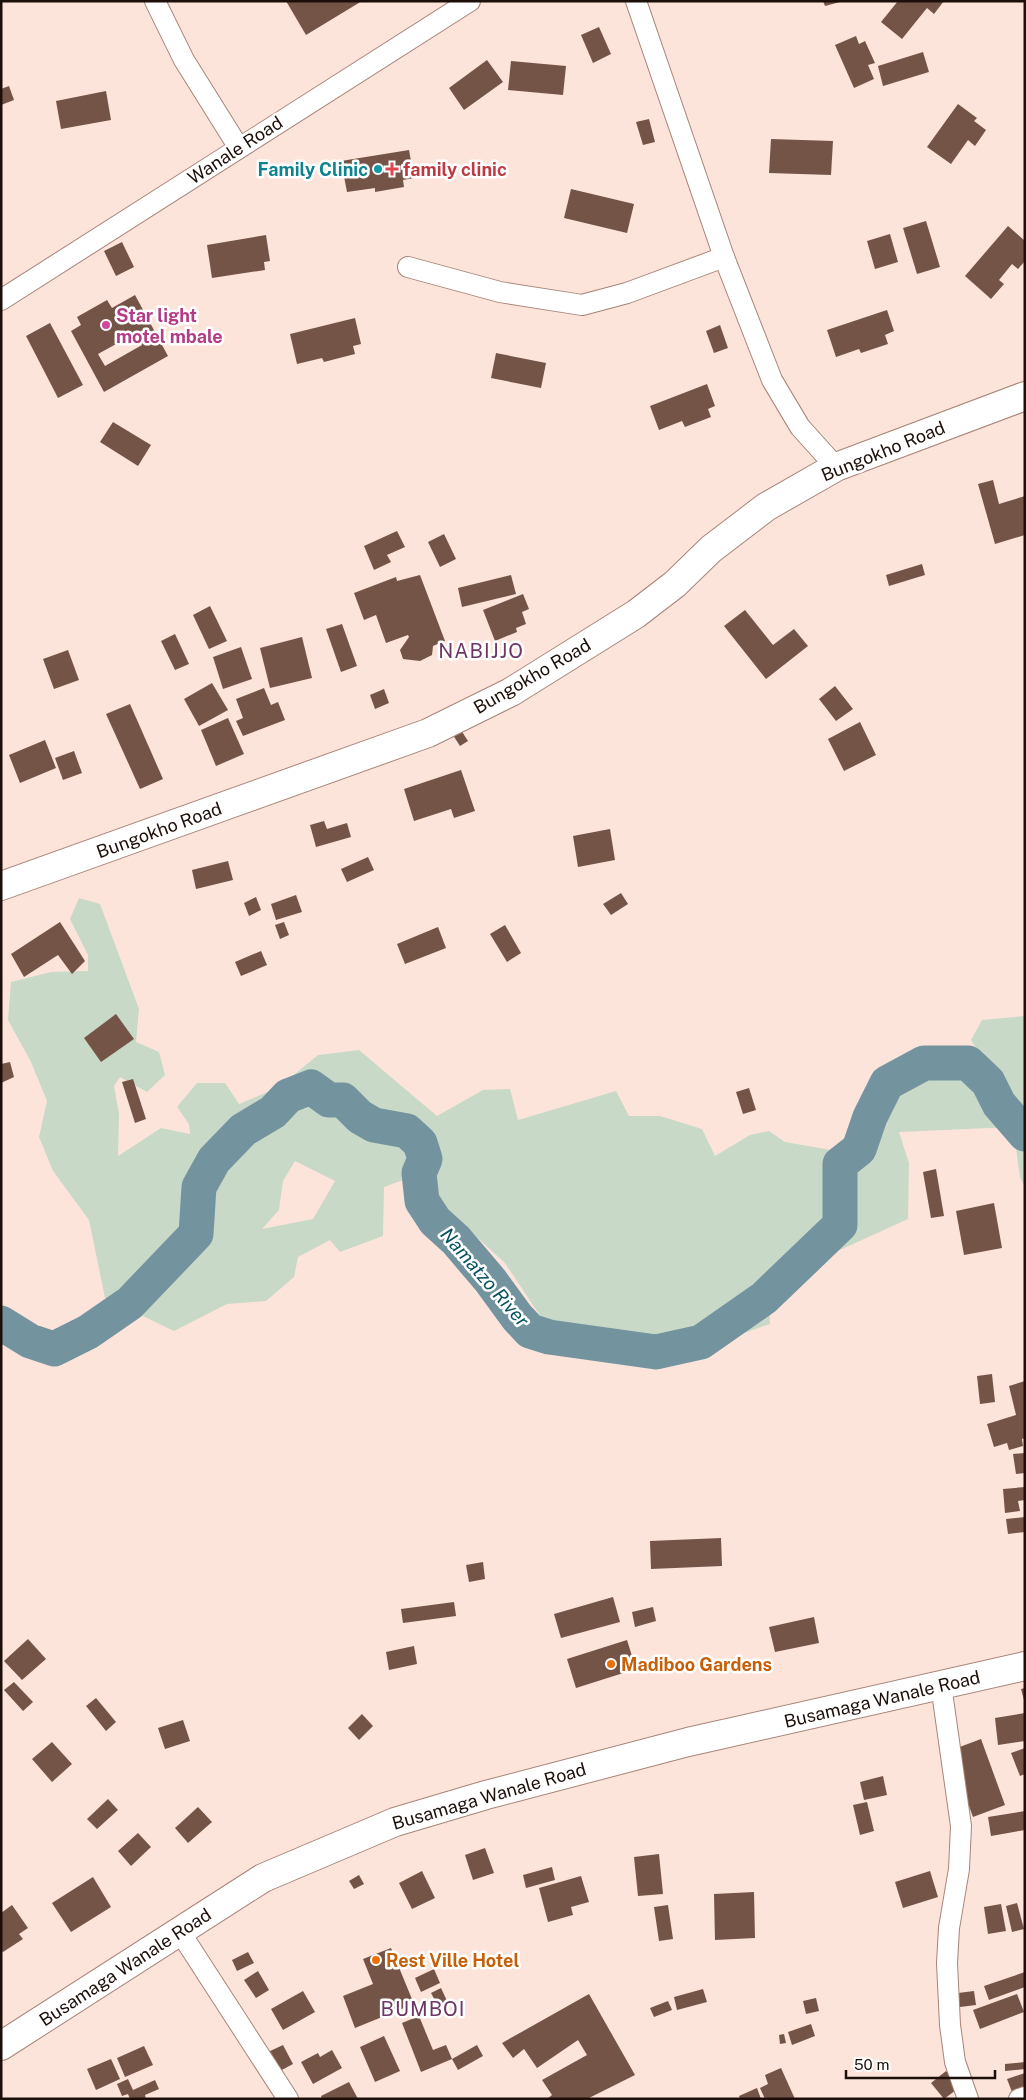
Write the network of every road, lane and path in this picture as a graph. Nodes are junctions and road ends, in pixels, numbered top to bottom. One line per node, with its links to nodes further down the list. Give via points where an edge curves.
1 (155, 1): 4 (street, via 184,60)
2 (470, 1): 4 (street, Wanale Road)
3 (636, 1): 5 (street)
4 (239, 148): 7 (street, Wanale Road)
5 (724, 257): 6 (street, via 627,293 582,305 500,292); 9 (street, via 772,380 800,427)
6 (408, 267)
7 (1, 300)
8 (1025, 396): 9 (street, Bungokho Road)
9 (836, 467): 10 (street, Bungokho Road, via 766,507 711,549 675,584 636,614 511,692 428,733)
10 (1, 886)
11 (1025, 1666): 12 (street, Busamaga Wanale Road)
12 (941, 1685): 13 (street, Busamaga Wanale Road, via 688,1742 394,1822 263,1878); 17 (street, via 961,1826 947,1963 950,2025 955,2062)
13 (180, 1932): 14 (street, Busamaga Wanale Road); 16 (street)
14 (1, 2046)
15 (1025, 2098): 18 (street)
16 (288, 2099)
17 (968, 2099)
18 (1019, 2099)

